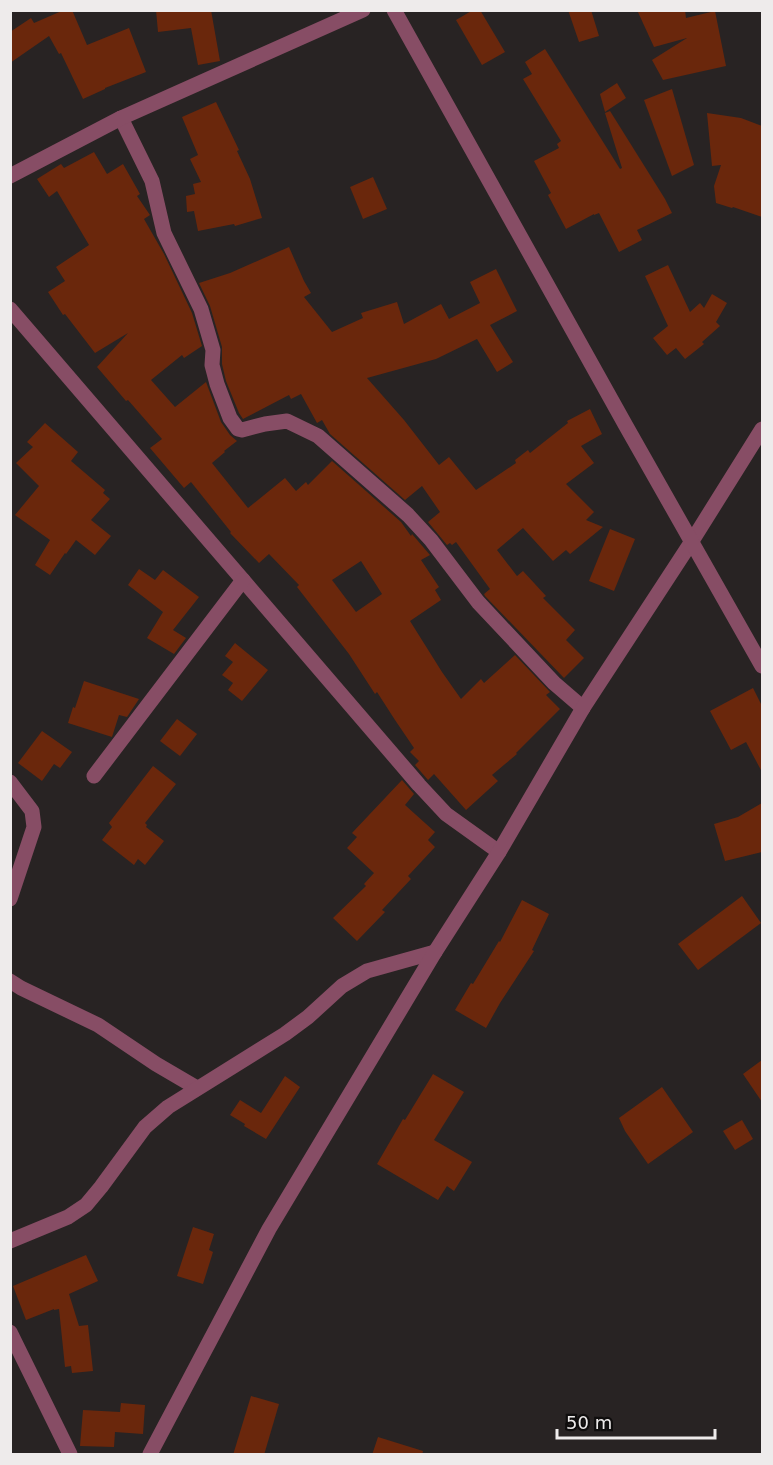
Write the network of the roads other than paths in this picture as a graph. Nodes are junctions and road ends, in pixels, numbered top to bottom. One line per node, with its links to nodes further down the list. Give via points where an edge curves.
1 (363, 10): 3 (street)
2 (394, 10): 7 (street)
3 (121, 118): 4 (street); 10 (street, via 152,181 164,233 201,309 213,350 217,384 238,429 287,421 318,436 408,515 478,602 554,684)
4 (10, 176)
5 (10, 309): 8 (street)
6 (762, 429): 7 (street)
7 (692, 541): 9 (street); 10 (street)
8 (243, 580): 11 (street); 13 (street, via 446,814)
9 (762, 666)
10 (583, 708): 13 (street)
11 (94, 776)
12 (10, 782): 14 (street, via 32,812 34,827)
13 (499, 852): 15 (street)
14 (10, 899)
15 (435, 951): 17 (street, via 367,971 342,986 285,1034); 21 (street, via 269,1229)
16 (10, 981): 17 (street, via 98,1025)
17 (198, 1088): 18 (street, via 145,1127 86,1205 68,1217)
18 (10, 1241)
19 (10, 1332): 20 (street)
20 (70, 1455)
21 (150, 1455)

